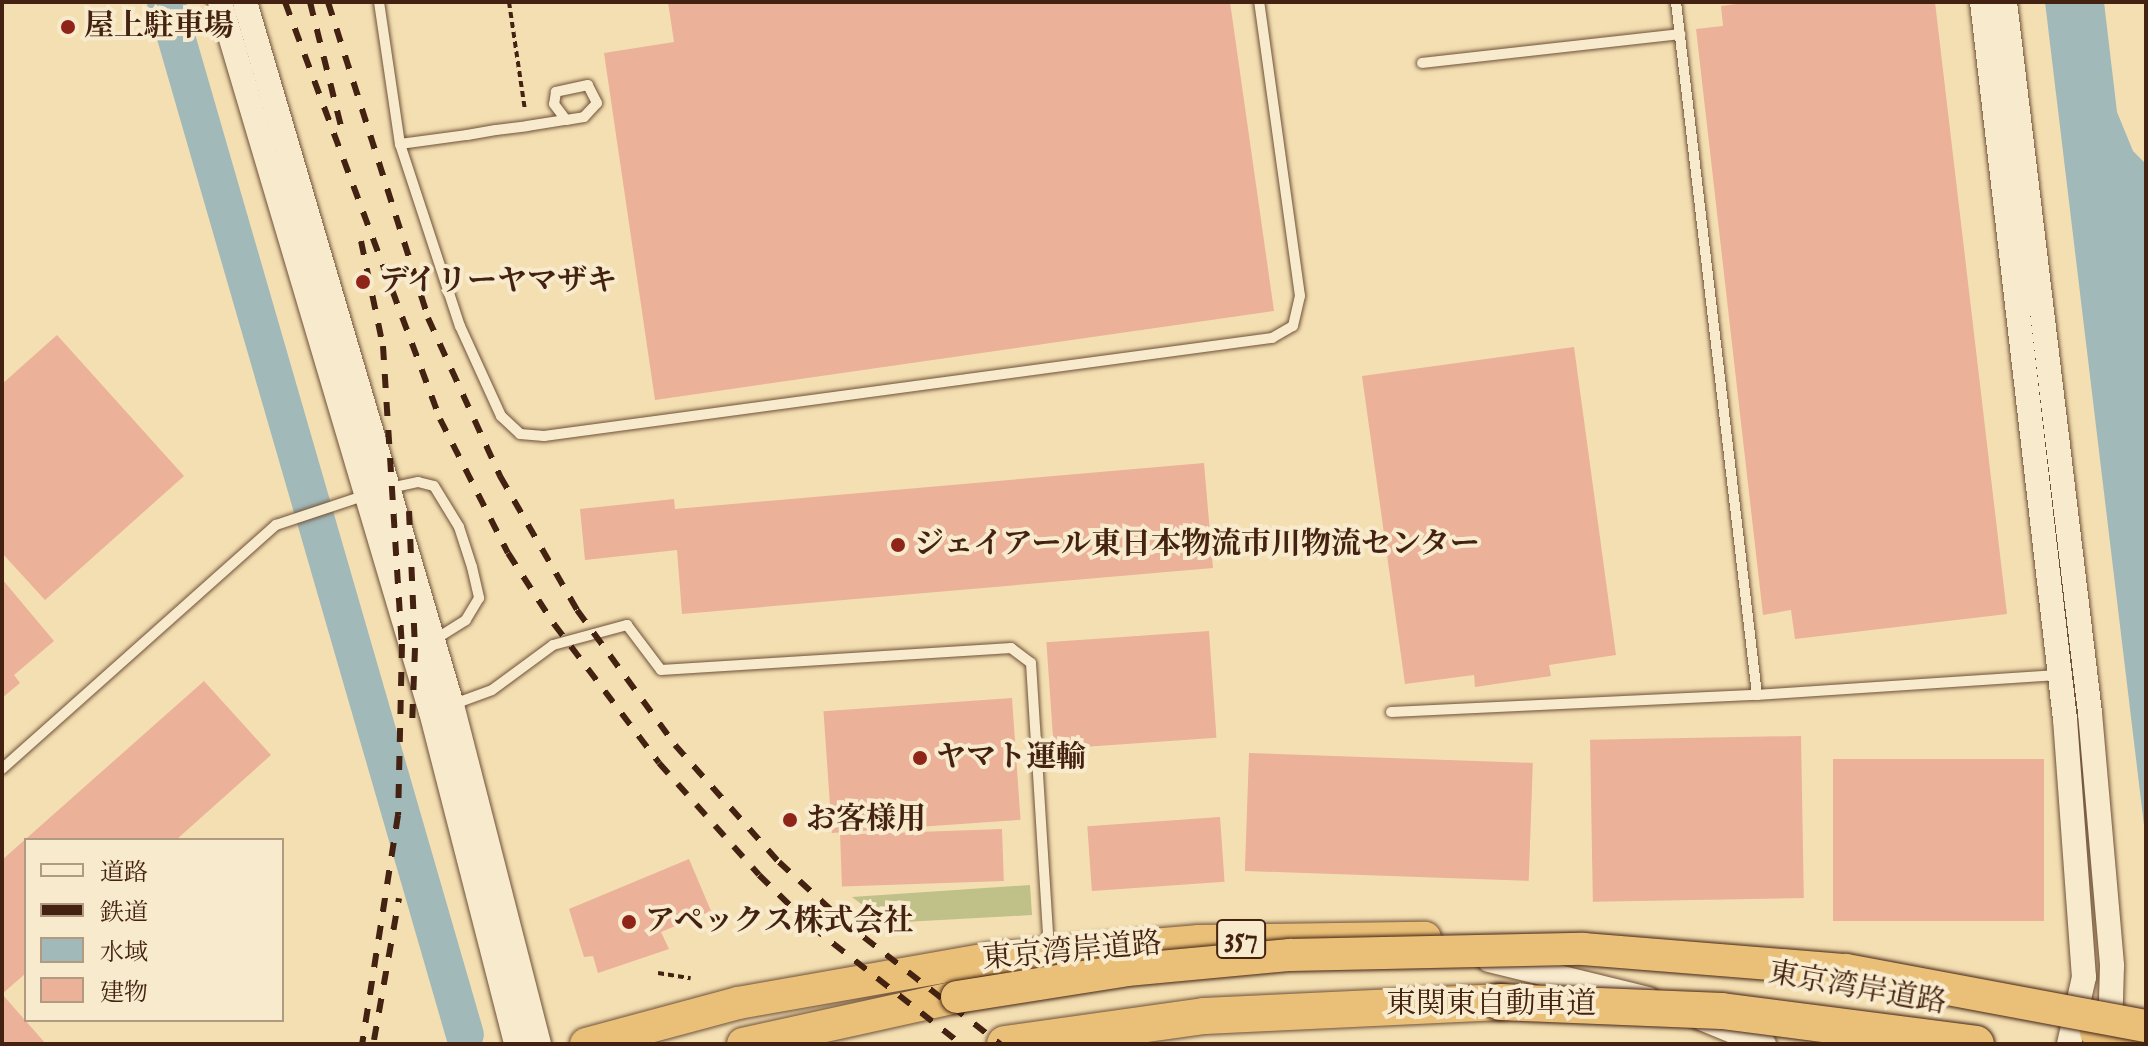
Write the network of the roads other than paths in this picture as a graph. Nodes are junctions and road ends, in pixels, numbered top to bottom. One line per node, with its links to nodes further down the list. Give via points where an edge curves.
1 (220, 2): 12 (street)
2 (245, 2): 12 (street)
3 (379, 2): 11 (lane)
4 (1259, 2): 11 (lane, via 1300,296 1293,326 1272,338 660,424 520,434 501,416 460,326)
5 (1676, 2): 8 (lane)
6 (1982, 2): 14 (street)
7 (2005, 2): 14 (street)
8 (1680, 34): 9 (lane); 15 (lane)
9 (1422, 63)
10 (566, 120): 11 (lane)
11 (400, 144)
12 (379, 491): 13 (street); 13 (lane, via 418,482 434,486 459,527 472,567 479,598 466,620); 18 (lane, via 276,525)
13 (422, 644): 16 (street)
14 (2073, 675): 15 (lane); 22 (street, via 2084,977); 23 (street, via 2112,966)
15 (1757, 695): 17 (lane)
16 (442, 709): 20 (lane, via 492,690 553,645 627,625 661,670 1011,648 1031,663); 25 (street); 26 (street)
17 (1391, 712)
18 (2, 769)
19 (1341, 936): 20 (highway, 東京湾岸道路 / 357); 22 (highway, 東京湾岸道路 / 357, via 1477,941 1670,959); 30 (street, via 1578,978)
20 (1049, 952): 27 (highway, 東京湾岸道路 / 357, via 799,990)
21 (2146, 1026): 28 (highway, 東京湾岸道路 / 357, bridge, via 1846,970 1569,948 1397,949 1201,962 957,997)
22 (2071, 1036): 23 (highway, 東京湾岸道路 / 357)
23 (2109, 1040): 24 (highway, 東京湾岸道路 / 357)
24 (2146, 1042)
25 (516, 1044)
26 (539, 1044)
27 (586, 1044)
28 (743, 1044)
29 (1005, 1044): 31 (highway, 東関東自動車道, bridge, via 1204,1016 1500,1002 1722,1011)
30 (1764, 1044)
31 (1976, 1044)

